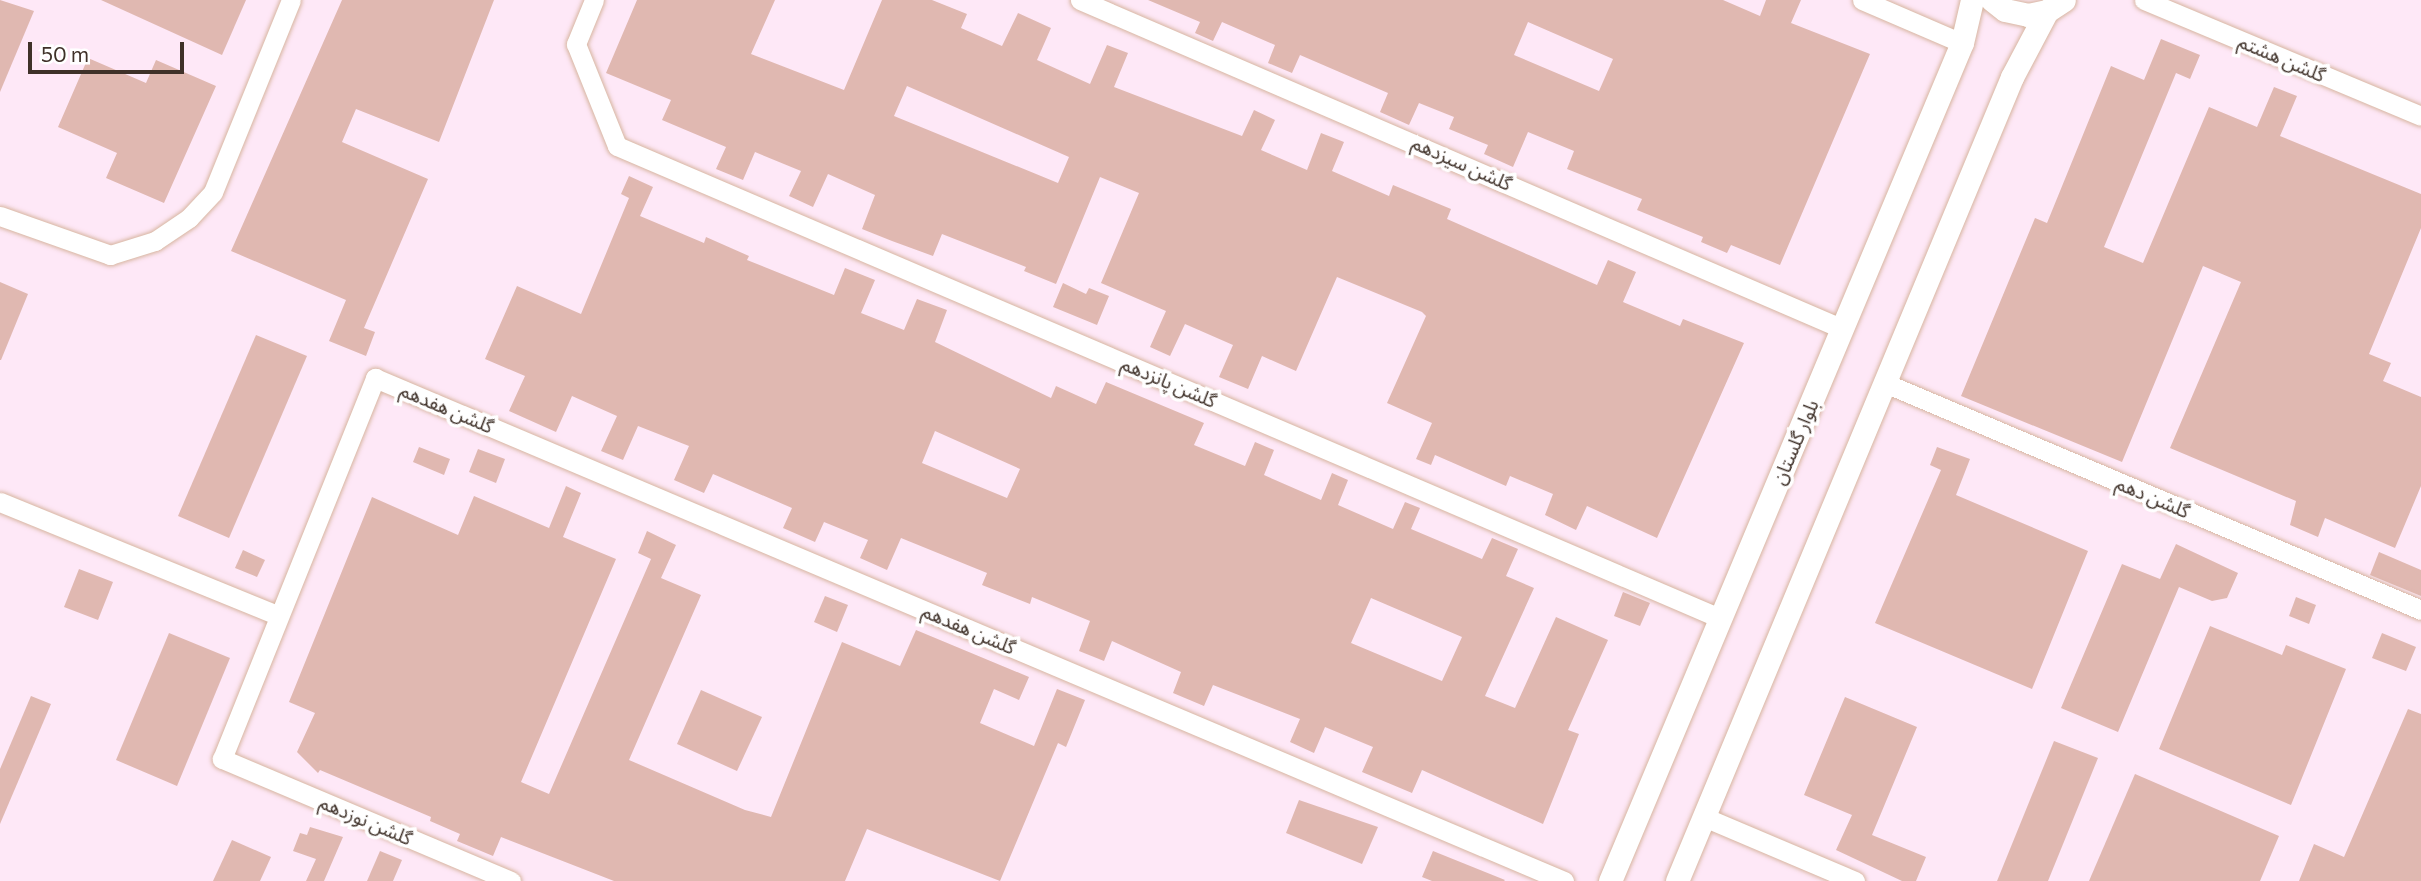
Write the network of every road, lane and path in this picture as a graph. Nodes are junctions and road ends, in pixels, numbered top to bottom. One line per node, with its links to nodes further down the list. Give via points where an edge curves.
1 (291, 0): 11 (street, via 213,192 189,218 155,241 110,255)
2 (594, 0): 17 (street, گلشن پانزدهم, via 576,44 617,146)
3 (1080, 0): 12 (street, گلشن سیزدهم)
4 (1862, 0): 9 (street)
5 (1972, 0): 9 (street, بلوار گلستان)
6 (1992, 0): 8 (street, via 2017,14)
7 (2144, 0): 10 (street, گلشن هشتم)
8 (2055, 6): 13 (street, via 2012,77)
9 (1962, 43): 12 (street, بلوار گلستان)
10 (2421, 116)
11 (0, 216)
12 (1843, 329): 17 (street, بلوار گلستان)
13 (1885, 383): 15 (street, گلشن دهم); 18 (street)
14 (0, 502): 16 (street)
15 (2421, 610)
16 (279, 616): 19 (street, گلشن نوزدهم, via 222,759); 20 (street, گلشن هفدهم, via 375,378)
17 (1720, 618): 21 (street, بلوار گلستان)
18 (1704, 817): 22 (street); 23 (street)
19 (511, 881)
20 (1564, 881)
21 (1610, 881)
22 (1677, 881)
23 (1855, 881)

